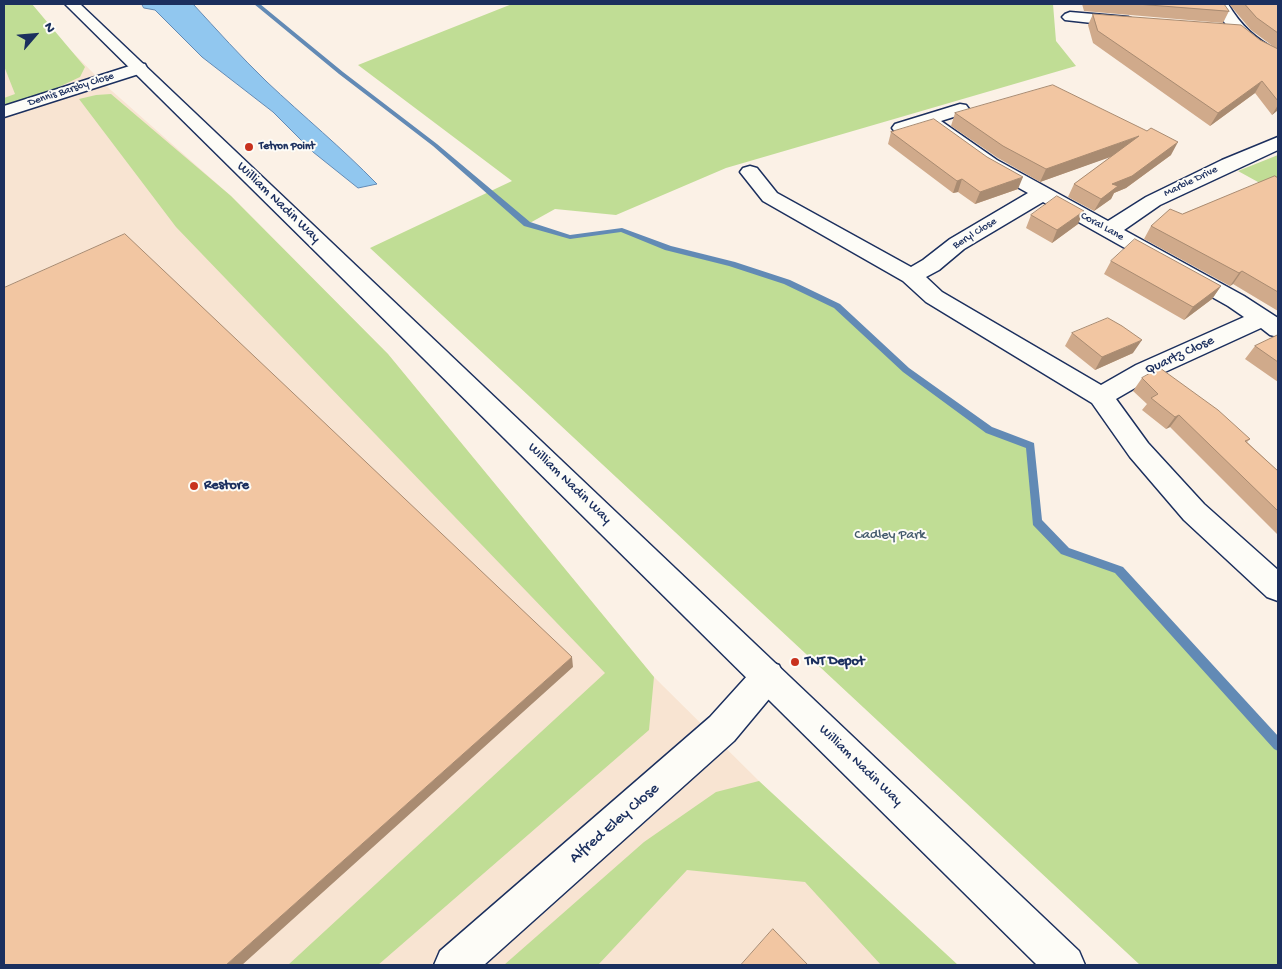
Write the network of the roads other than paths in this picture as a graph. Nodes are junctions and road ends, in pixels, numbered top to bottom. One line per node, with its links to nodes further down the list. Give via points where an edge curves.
1 (72, 4): 8 (street, William Nadin Way)
2 (1221, 4): 6 (street)
3 (1070, 17): 4 (street)
4 (1145, 23)
5 (1220, 29): 6 (street)
6 (1239, 31): 7 (street, via 1252,43)
7 (1278, 57)
8 (138, 68): 10 (street, Dennis Barsby Close); 21 (street, William Nadin Way)
9 (960, 110): 11 (street)
10 (4, 112)
11 (928, 120): 12 (street); 15 (street, Coral Lane, via 990,164)
12 (901, 128)
13 (1278, 143): 16 (street, Marble Drive, via 1153,201)
14 (750, 172): 17 (street, via 770,196)
15 (1041, 194): 16 (street, Coral Lane); 17 (street, Beryl Close, via 956,244 931,266)
16 (1109, 230): 18 (street, Coral Lane, via 1236,301)
17 (911, 276): 19 (street, via 934,297)
18 (1269, 324): 19 (street, Quartz Close, via 1145,371)
19 (1101, 397): 20 (street, via 1139,450 1194,512)
20 (1278, 588)
21 (768, 676): 22 (street, Alfred Eley Close, via 722,729); 23 (street, William Nadin Way)
22 (454, 965)
23 (1066, 965)

